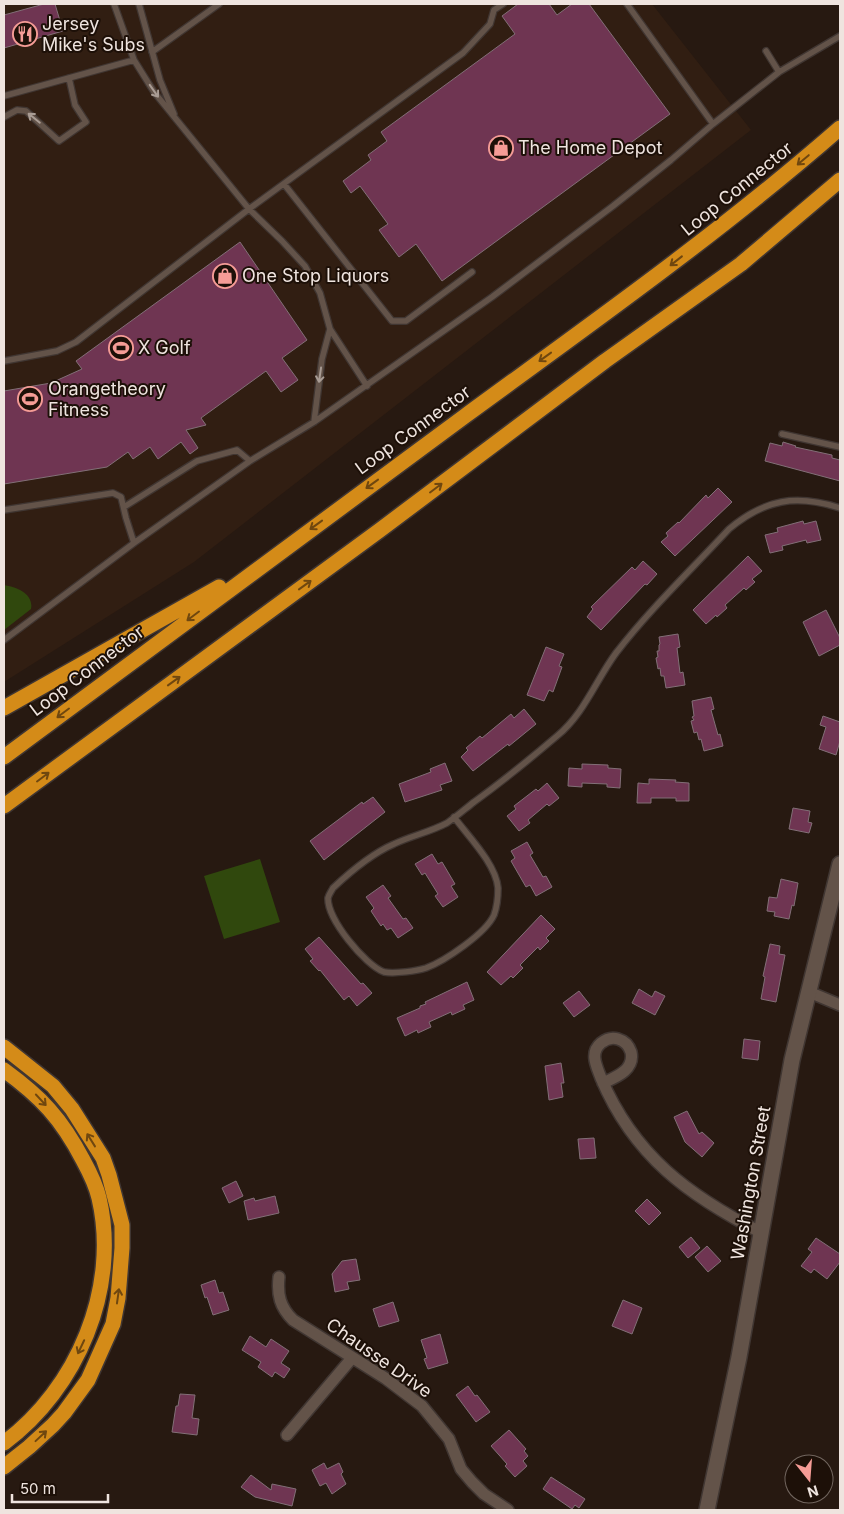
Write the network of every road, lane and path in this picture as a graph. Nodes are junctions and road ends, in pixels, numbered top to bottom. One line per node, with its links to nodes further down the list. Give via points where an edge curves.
1 (114, 4): 9 (lane)
2 (139, 4): 8 (lane)
3 (219, 4): 8 (lane)
4 (503, 4): 18 (lane, via 494,10 490,24 463,53)
5 (627, 4): 15 (lane)
6 (840, 36): 10 (lane)
7 (766, 51): 10 (lane)
8 (152, 52): 14 (lane)
9 (134, 60): 11 (lane); 14 (lane, one-way to 14)
10 (779, 72): 15 (lane)
11 (69, 78): 12 (lane); 13 (lane, one-way to 13, via 75,105 86,122 59,141 26,111 17,110)
12 (4, 96)
13 (4, 117)
14 (177, 120): 19 (lane)
15 (713, 124): 23 (lane, via 598,218)
16 (840, 128): 32 (highway, Loop Connector, one-way to 32, via 754,201 664,270)
17 (840, 180): 36 (highway, one-way to 17, via 740,264)
18 (284, 184): 19 (lane); 20 (lane, via 392,321 406,321)
19 (249, 209): 21 (lane, via 305,266 320,293); 22 (lane, via 76,342 56,351)
20 (472, 272)
21 (330, 329): 23 (lane); 24 (lane, one-way to 24, via 322,359)
22 (4, 361)
23 (366, 386): 24 (lane)
24 (314, 422): 27 (lane)
25 (782, 434): 26 (lane)
26 (840, 448)
27 (250, 461): 28 (lane, via 237,450 198,461); 31 (lane)
28 (124, 507): 30 (lane, via 122,497 114,493); 31 (lane)
29 (840, 508): 37 (lane, via 819,502 791,500 764,507 738,521 635,629 559,735)
30 (4, 510)
31 (134, 543): 33 (lane)
32 (274, 556): 34 (highway); 35 (highway, Loop Connector, one-way to 35)
33 (4, 640)
34 (4, 708)
35 (4, 757)
36 (4, 806)
37 (454, 817): 37 (lane, via 434,829 377,852 329,894 329,908 334,920 361,953 385,972 427,968 474,939 494,914 498,887 493,872)
38 (840, 864): 39 (street, Washington Street)
39 (809, 992): 40 (street); 44 (street, Washington Street, via 792,1060)
40 (840, 1005)
41 (4, 1047): 49 (highway, one-way to 41, via 53,1425 88,1380 112,1324 118,1298 122,1248 122,1225 102,1158 72,1109 53,1086)
42 (4, 1070): 48 (highway, one-way to 48, via 33,1092 55,1115 83,1160 99,1196 104,1268 86,1336 69,1370 48,1399)
43 (603, 1083): 44 (street, via 628,1129 652,1158 709,1204)
44 (762, 1233): 51 (street, Washington Street)
45 (279, 1277): 46 (street, Chausse Drive, via 280,1302 285,1312)
46 (352, 1358): 47 (street); 50 (street, Chausse Drive, via 422,1406 448,1439 461,1469 484,1494)
47 (286, 1435)
48 (4, 1443)
49 (4, 1467)
50 (508, 1510)
51 (707, 1510)

